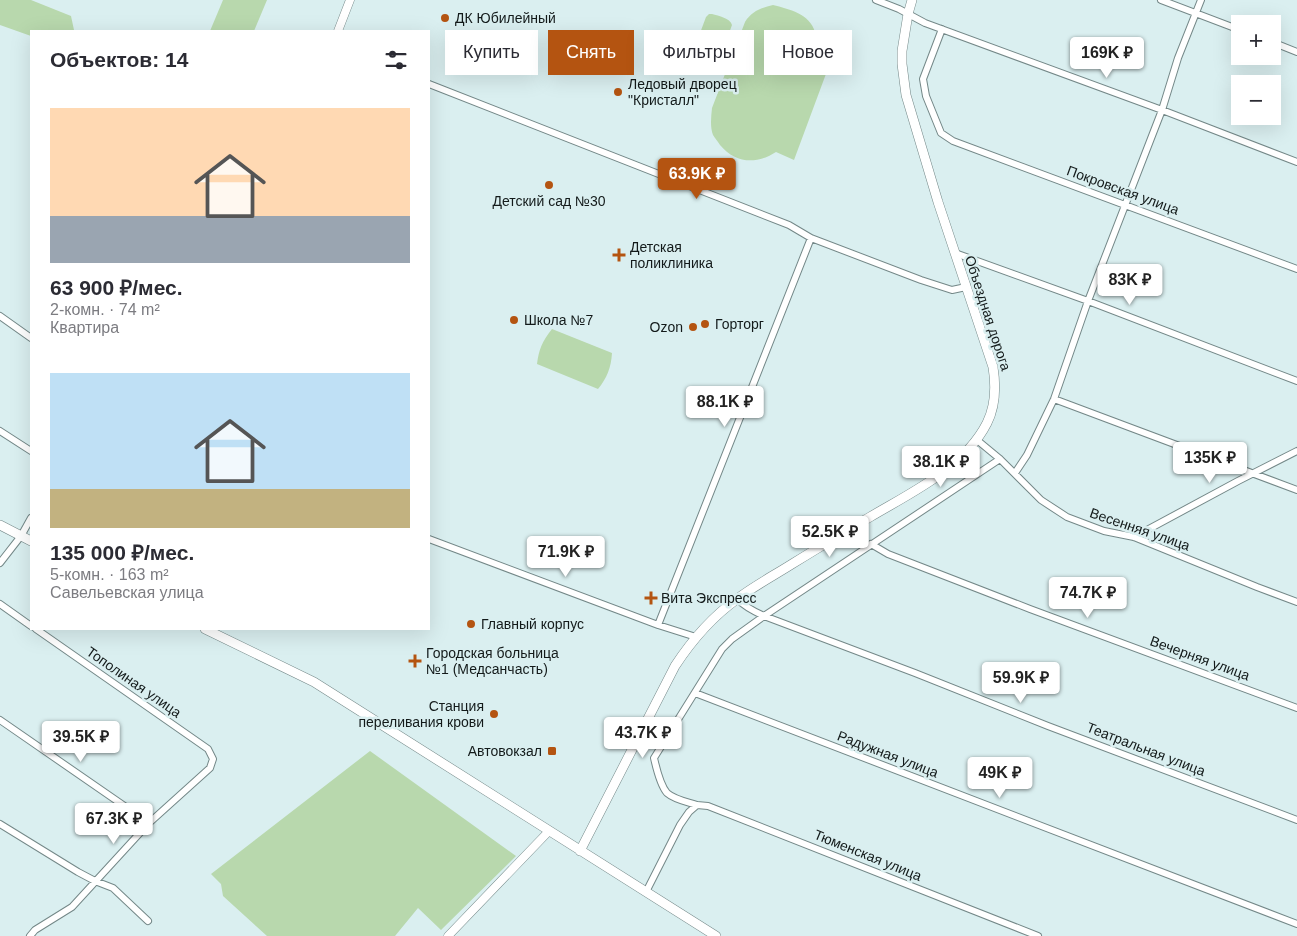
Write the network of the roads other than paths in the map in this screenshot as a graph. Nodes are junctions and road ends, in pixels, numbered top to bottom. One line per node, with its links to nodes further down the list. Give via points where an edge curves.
1 (350, 0): 10 (street)
2 (876, 0): 7 (street)
3 (912, 0): 7 (main road, Объездная дорога)
4 (1161, 0): 6 (street)
5 (1201, 0): 6 (street)
6 (1196, 13): 8 (street); 14 (street)
7 (908, 14): 9 (street); 18 (main road, Объездная дорога, via 902,51 906,95)
8 (1231, 27)
9 (942, 29): 14 (street); 16 (street, Покровская улица, via 923,78 926,96 941,133 953,141)
10 (338, 30)
11 (1281, 46): 12 (street)
12 (1297, 52)
13 (430, 84): 17 (street, via 782,222)
14 (1162, 110): 15 (street); 16 (street)
15 (1297, 162)
16 (1126, 204): 19 (street, Покровская улица); 21 (street)
17 (811, 238): 20 (street, via 952,290); 46 (street)
18 (955, 253): 20 (main road, Объездная дорога); 21 (street)
19 (1297, 269)
20 (966, 287): 27 (main road, Объездная дорога, via 996,381 992,413)
21 (1088, 301): 24 (street); 25 (street)
22 (0, 316): 23 (street)
23 (30, 337)
24 (1297, 381)
25 (1054, 399): 31 (street); 32 (street)
26 (0, 431): 28 (street)
27 (977, 440): 30 (street, Весенняя улица); 42 (main road, Объездная дорога, via 953,464 919,489)
28 (30, 450)
29 (1297, 451): 32 (street)
30 (1000, 459): 31 (street, Весенняя улица); 40 (street)
31 (1015, 473): 37 (street, Весенняя улица, via 1041,500 1067,517 1104,531)
32 (1254, 473): 33 (street); 37 (street)
33 (1297, 490)
34 (30, 520): 36 (street)
35 (0, 525): 36 (main road)
36 (21, 536): 39 (main road); 41 (street)
37 (1134, 537): 43 (street, Весенняя улица)
38 (430, 539): 46 (street)
39 (30, 540)
40 (871, 544): 45 (street); 52 (street, Вечерняя улица, via 888,554 1030,609)
41 (0, 563)
42 (737, 599): 45 (street, Театральная улица); 50 (main road, Объездная дорога)
43 (1297, 602)
44 (0, 604): 47 (street)
45 (764, 616): 51 (street, via 722,649); 55 (street, Театральная улица)
46 (658, 624): 50 (street)
47 (30, 625)
48 (37, 630): 57 (street, Тополиная улица, via 208,750 213,759 210,768)
49 (207, 630): 58 (main road, via 314,682)
50 (696, 637): 59 (main road, Объездная дорога, via 664,686)
51 (695, 693): 54 (street, Тюменская улица, via 654,758 667,792); 63 (street, Радужная улица)
52 (1297, 708)
53 (0, 720): 57 (street)
54 (697, 805): 61 (street, via 680,825); 67 (street, Тюменская улица, via 708,806)
55 (1297, 820)
56 (0, 824): 60 (street)
57 (149, 824): 60 (street)
58 (549, 831): 59 (main road); 65 (street)
59 (580, 851): 61 (main road)
60 (95, 881): 62 (street, via 112,888); 64 (street, via 72,907)
61 (646, 892): 66 (main road)
62 (148, 921)
63 (1297, 924)
64 (30, 936)
65 (448, 936)
66 (716, 936)
67 (1038, 936)

